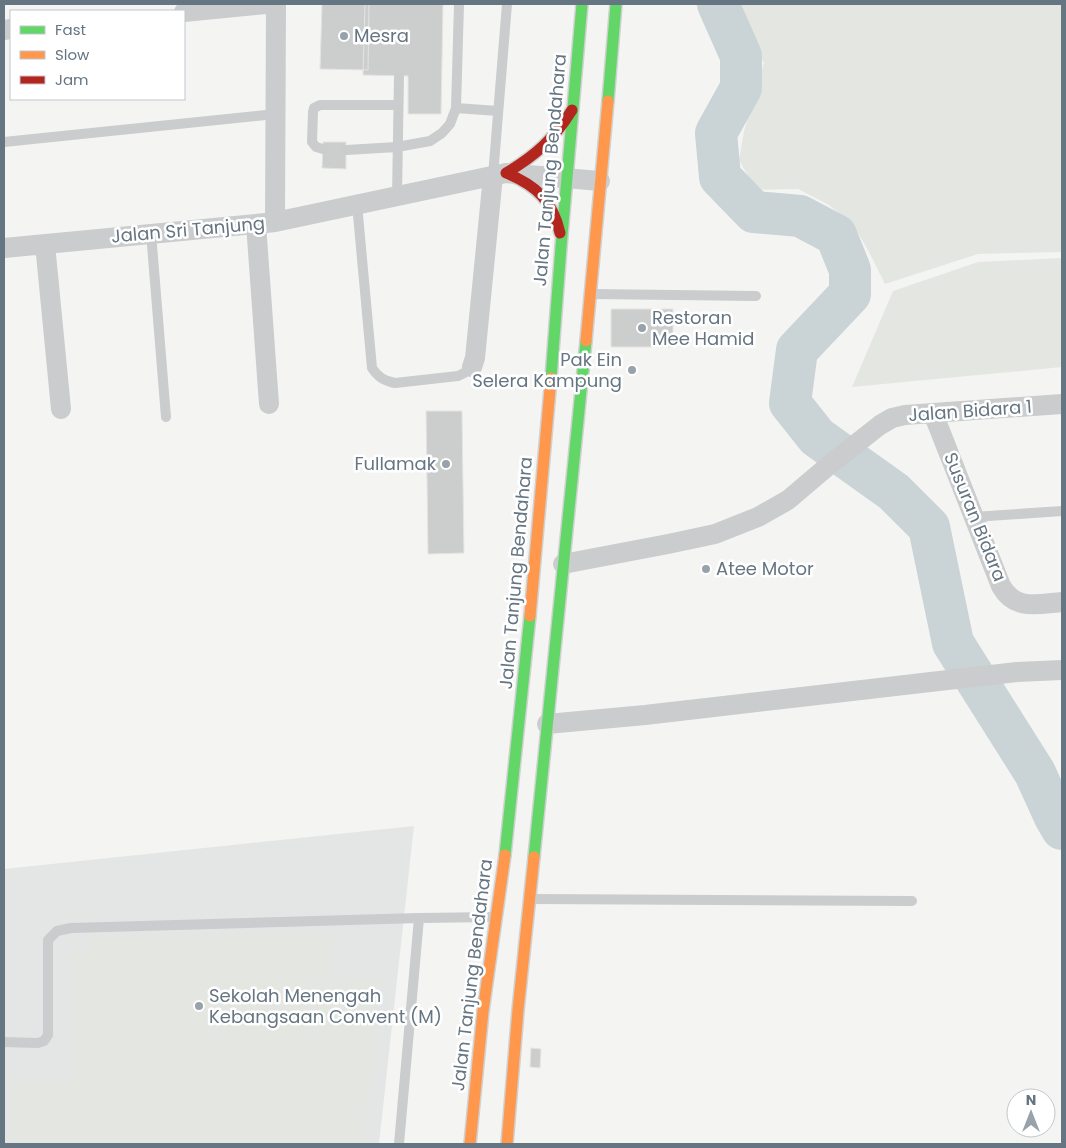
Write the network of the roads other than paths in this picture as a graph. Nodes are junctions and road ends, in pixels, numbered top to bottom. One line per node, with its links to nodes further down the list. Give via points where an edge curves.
1 (265, 4): 7 (street)
2 (276, 4): 13 (street, Jalan Sri Tanjung)
3 (459, 4): 10 (lane)
4 (507, 4): 12 (lane)
5 (582, 4): 11 (main road, Jalan Tanjung Bendahara)
6 (616, 4): 20 (main road)
7 (185, 12)
8 (399, 76): 9 (lane)
9 (398, 105): 15 (lane); 16 (lane, via 320,105 314,108 312,142)
10 (456, 108): 12 (lane); 15 (lane, via 450,124 442,133 430,141)
11 (572, 108): 18 (main road, via 545,146 520,166); 19 (main road, Jalan Tanjung Bendahara)
12 (498, 112): 18 (lane)
13 (275, 114): 14 (lane); 23 (street, Jalan Sri Tanjung)
14 (4, 142)
15 (398, 147): 17 (lane); 21 (lane)
16 (323, 149)
17 (346, 150)
18 (499, 175): 19 (street); 21 (street); 26 (main road, via 522,179 547,200 560,230); 30 (street)
19 (566, 179): 20 (street); 26 (main road, Jalan Tanjung Bendahara)
20 (600, 181): 28 (main road)
21 (397, 196): 22 (street)
22 (357, 204): 23 (street); 30 (lane, via 372,368 386,381 395,383 458,376)
23 (266, 223): 24 (street, Jalan Sri Tanjung); 31 (street)
24 (150, 234): 25 (street, Jalan Sri Tanjung); 35 (lane)
25 (45, 244): 27 (street, Jalan Sri Tanjung); 33 (street)
26 (561, 247): 44 (main road, Jalan Tanjung Bendahara, via 549,412 518,735)
27 (4, 248)
28 (591, 294): 29 (lane); 38 (main road)
29 (756, 296)
30 (472, 367)
31 (270, 404)
32 (1062, 404): 34 (street, Jalan Bidara 1)
33 (61, 409)
34 (934, 413): 37 (street, Susuran Bidara); 38 (street, Jalan Bidara 1, via 905,415 880,425 788,500 758,518 715,534)
35 (166, 417)
36 (1062, 511): 37 (lane)
37 (974, 517): 39 (street, Susuran Bidara, via 1006,594 1021,603)
38 (563, 564): 41 (main road)
39 (1062, 602)
40 (1062, 670): 41 (street, via 1017,672)
41 (547, 724): 42 (main road)
42 (530, 899): 43 (lane); 49 (main road)
43 (912, 901)
44 (496, 917): 45 (lane); 48 (main road, Jalan Tanjung Bendahara)
45 (419, 918): 46 (lane, via 57,931 48,940 48,1035 44,1042 38,1044); 47 (lane)
46 (4, 1042)
47 (399, 1144)
48 (470, 1144)
49 (507, 1144)

